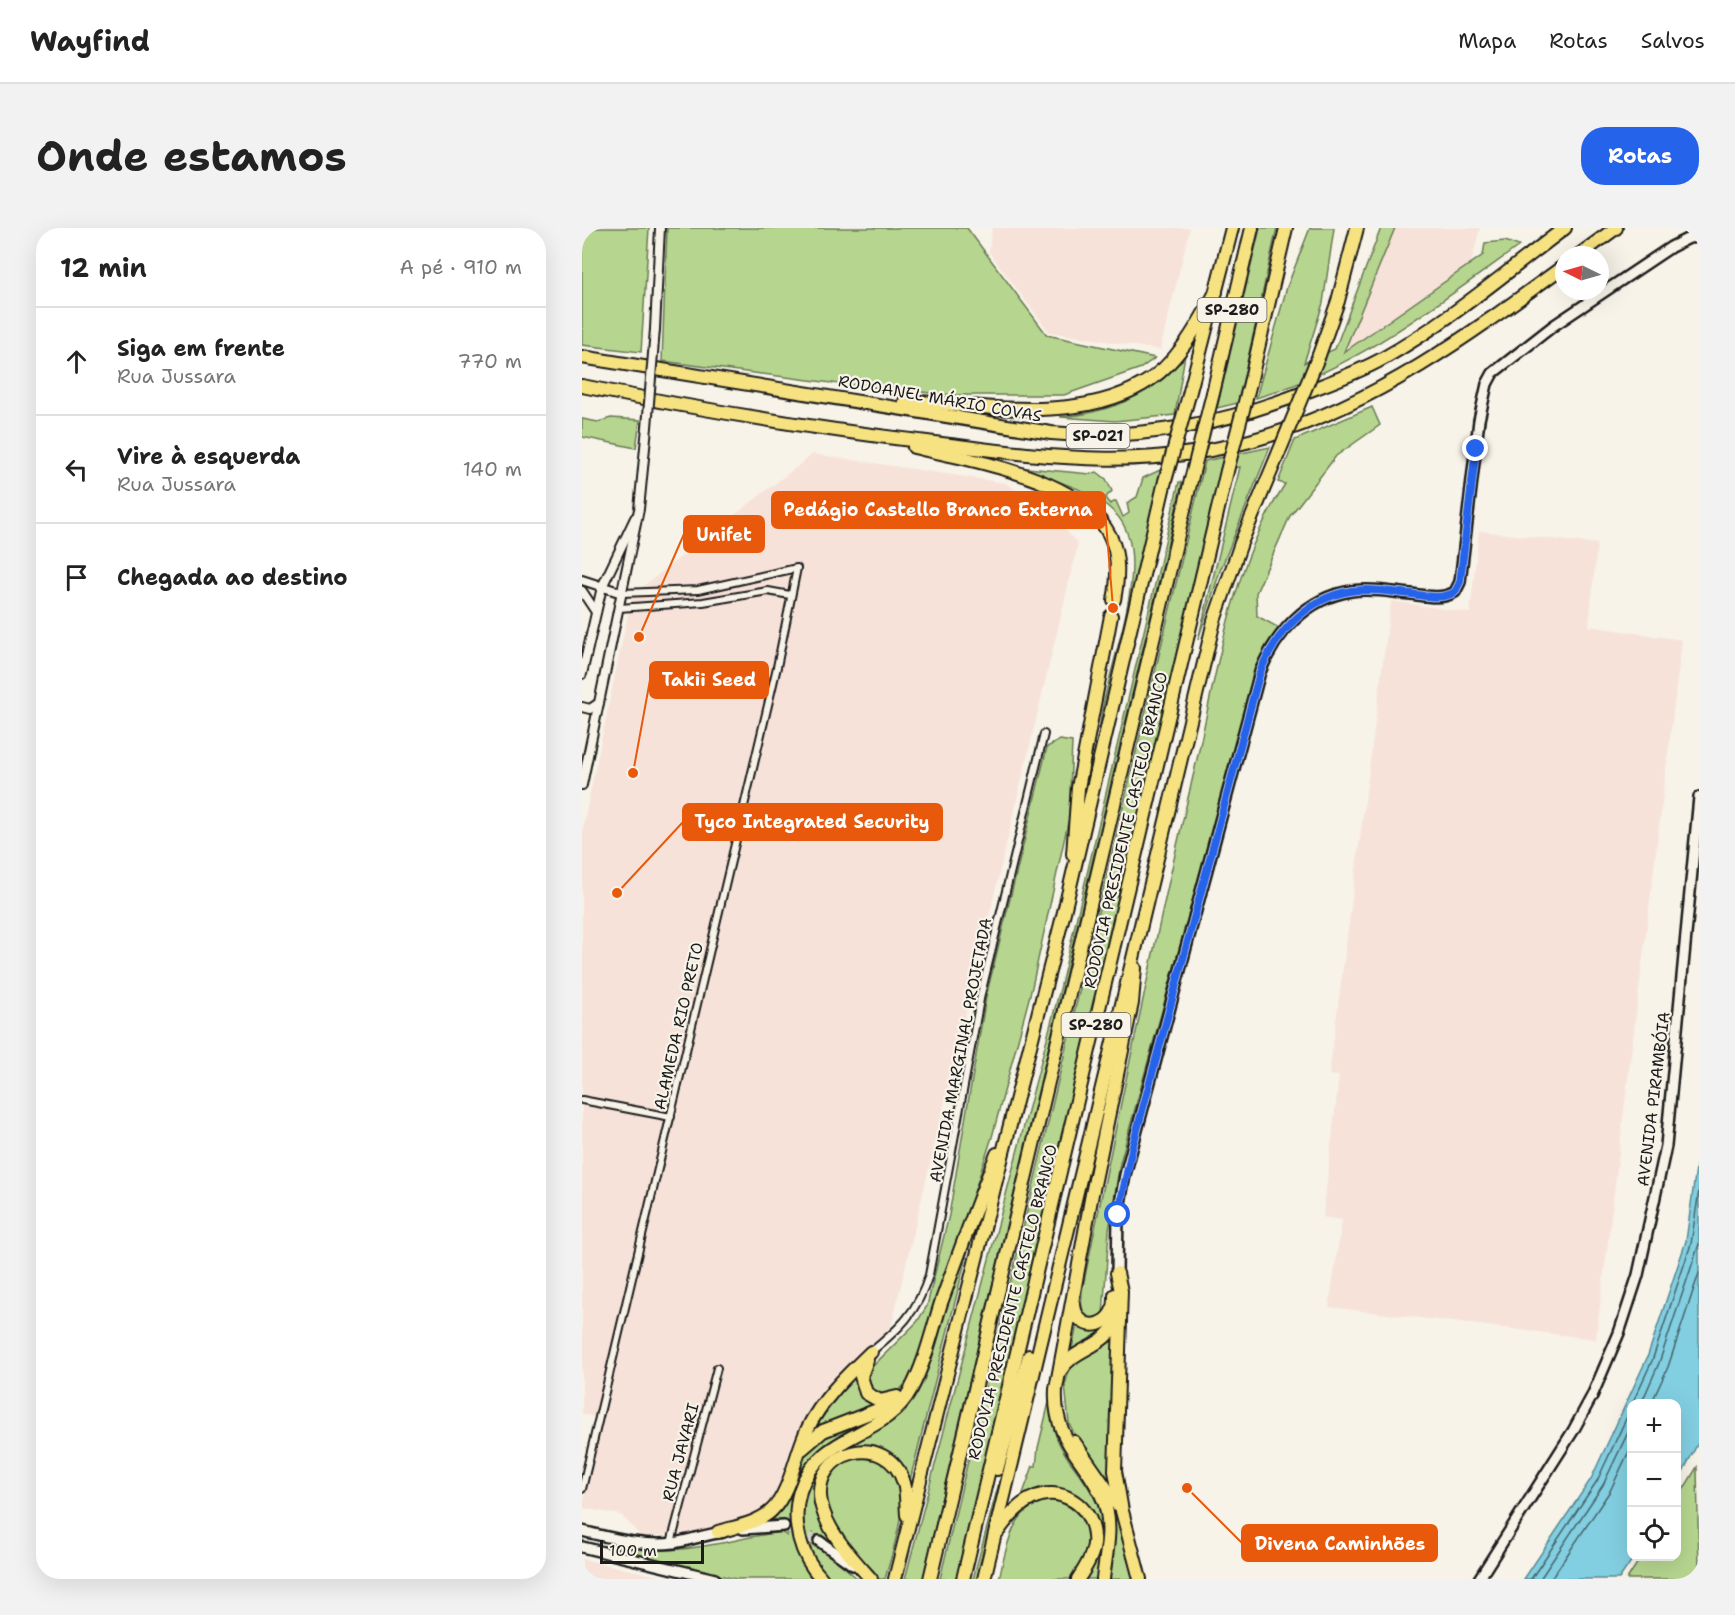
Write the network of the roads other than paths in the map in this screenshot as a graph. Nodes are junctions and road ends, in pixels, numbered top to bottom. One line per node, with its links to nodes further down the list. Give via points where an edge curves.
1 (660, 228): 17 (street, bridge, via 656,329)
2 (1232, 228): 12 (highway)
3 (1252, 228): 63 (highway, RODOVIA PRESIDENTE CASTELO BRANCO / SP-280, bridge)
4 (1286, 228): 49 (highway, RODOVIA PRESIDENTE CASTELO BRANCO / SP-280, bridge)
5 (1357, 228): 34 (highway, bridge, via 1319,355 1241,543 1214,621)
6 (1565, 228): 15 (highway, RODOANEL MÁRIO COVAS / SP-021, via 1384,358 1282,402 1220,421 1158,433 1084,436)
7 (1616, 228): 10 (highway)
8 (1698, 228): 9 (main road)
9 (1694, 238): 39 (main road, via 1671,247 1553,326 1493,373 1479,420 1460,582 1455,592 1439,597 1366,590 1338,594 1302,613 1269,651 1260,672 1125,1175 1118,1215)
10 (1591, 246)
11 (1555, 272): 16 (highway, SP-021, via 1455,344 1393,382 1267,437 1145,459 1069,459)
12 (1216, 292): 15 (highway, via 1197,328 1168,364 1145,384 1113,399 1047,409); 33 (highway, bridge, via 1166,481)
13 (582, 357): 15 (highway, RODOANEL MÁRIO COVAS / SP-021)
14 (582, 386): 16 (highway, SP-021)
15 (846, 398)
16 (860, 434): 23 (highway, via 1018,474 1075,500 1100,520 1111,538 1117,571)
17 (639, 509): 19 (street); 21 (street)
18 (582, 580): 19 (street)
19 (602, 587): 21 (street); 25 (street)
20 (582, 591): 25 (street)
21 (622, 593): 22 (street, ALAMEDA RIO PRETO, via 698,590 796,568); 24 (street)
22 (790, 595): 24 (street, via 768,591 703,602); 37 (street, ALAMEDA RIO PRETO, via 777,667)
23 (1114, 600)
24 (619, 608): 28 (street)
25 (596, 612): 27 (street)
26 (1111, 616): 33 (highway, via 1078,788)
27 (582, 674)
28 (599, 702): 29 (street, via 593,708); 31 (street)
29 (582, 707)
30 (1044, 734): 42 (street, AVENIDA MARGINAL PROJETADA, via 981,994 929,1275 913,1313)
31 (582, 785)
32 (1699, 797): 69 (main road, AVENIDA PIRAMBÓIA, via 1666,1146 1638,1275 1592,1396)
33 (1074, 869): 36 (highway)
34 (1135, 942): 38 (highway); 40 (highway, via 1132,1003)
35 (582, 1100): 37 (street)
36 (1017, 1102): 45 (highway); 52 (highway)
37 (672, 1117): 48 (street, ALAMEDA RIO PRETO)
38 (1070, 1221): 49 (highway, via 1059,1246 995,1475); 55 (highway)
39 (1117, 1273): 40 (highway, via 1114,1309 1098,1323 1088,1325 1080,1320); 41 (highway)
40 (1074, 1296): 44 (highway)
41 (1121, 1311): 44 (highway, via 1114,1330 1105,1340 1074,1356); 50 (highway, via 1115,1462)
42 (871, 1352): 45 (highway, via 861,1376 869,1397 888,1400); 47 (highway, via 822,1407)
43 (717, 1368): 57 (street, RUA JAVARI)
44 (1058, 1374): 46 (highway)
45 (908, 1394): 47 (highway, via 816,1435); 61 (highway, via 889,1416 826,1451 804,1482 796,1520 800,1542)
46 (1055, 1400): 50 (highway, via 1070,1434); 67 (highway, via 1066,1441 1097,1488 1105,1508 1109,1537)
47 (796, 1454): 54 (highway, via 774,1508 760,1518)
48 (582, 1489)
49 (981, 1505): 64 (highway, RODOVIA PRESIDENTE CASTELO BRANCO / SP-280)
50 (1122, 1511): 68 (highway)
51 (784, 1526): 54 (main road)
52 (908, 1529): 59 (highway); 62 (highway, via 904,1484 888,1459 871,1452 852,1452 837,1459 825,1473 820,1492 825,1514 838,1538)
53 (582, 1531): 57 (main road, via 630,1542)
54 (718, 1533): 57 (main road)
55 (993, 1538): 65 (highway); 66 (highway, via 1031,1498 1051,1494 1074,1500 1089,1515 1094,1536 1091,1555)
56 (819, 1541): 62 (main road)
57 (671, 1543)
58 (582, 1547): 60 (main road)
59 (897, 1575)
60 (715, 1579)
61 (822, 1579)
62 (872, 1579)
63 (930, 1579)
64 (963, 1579)
65 (984, 1579)
66 (1078, 1579)
67 (1103, 1579)
68 (1140, 1579)
69 (1479, 1579)

